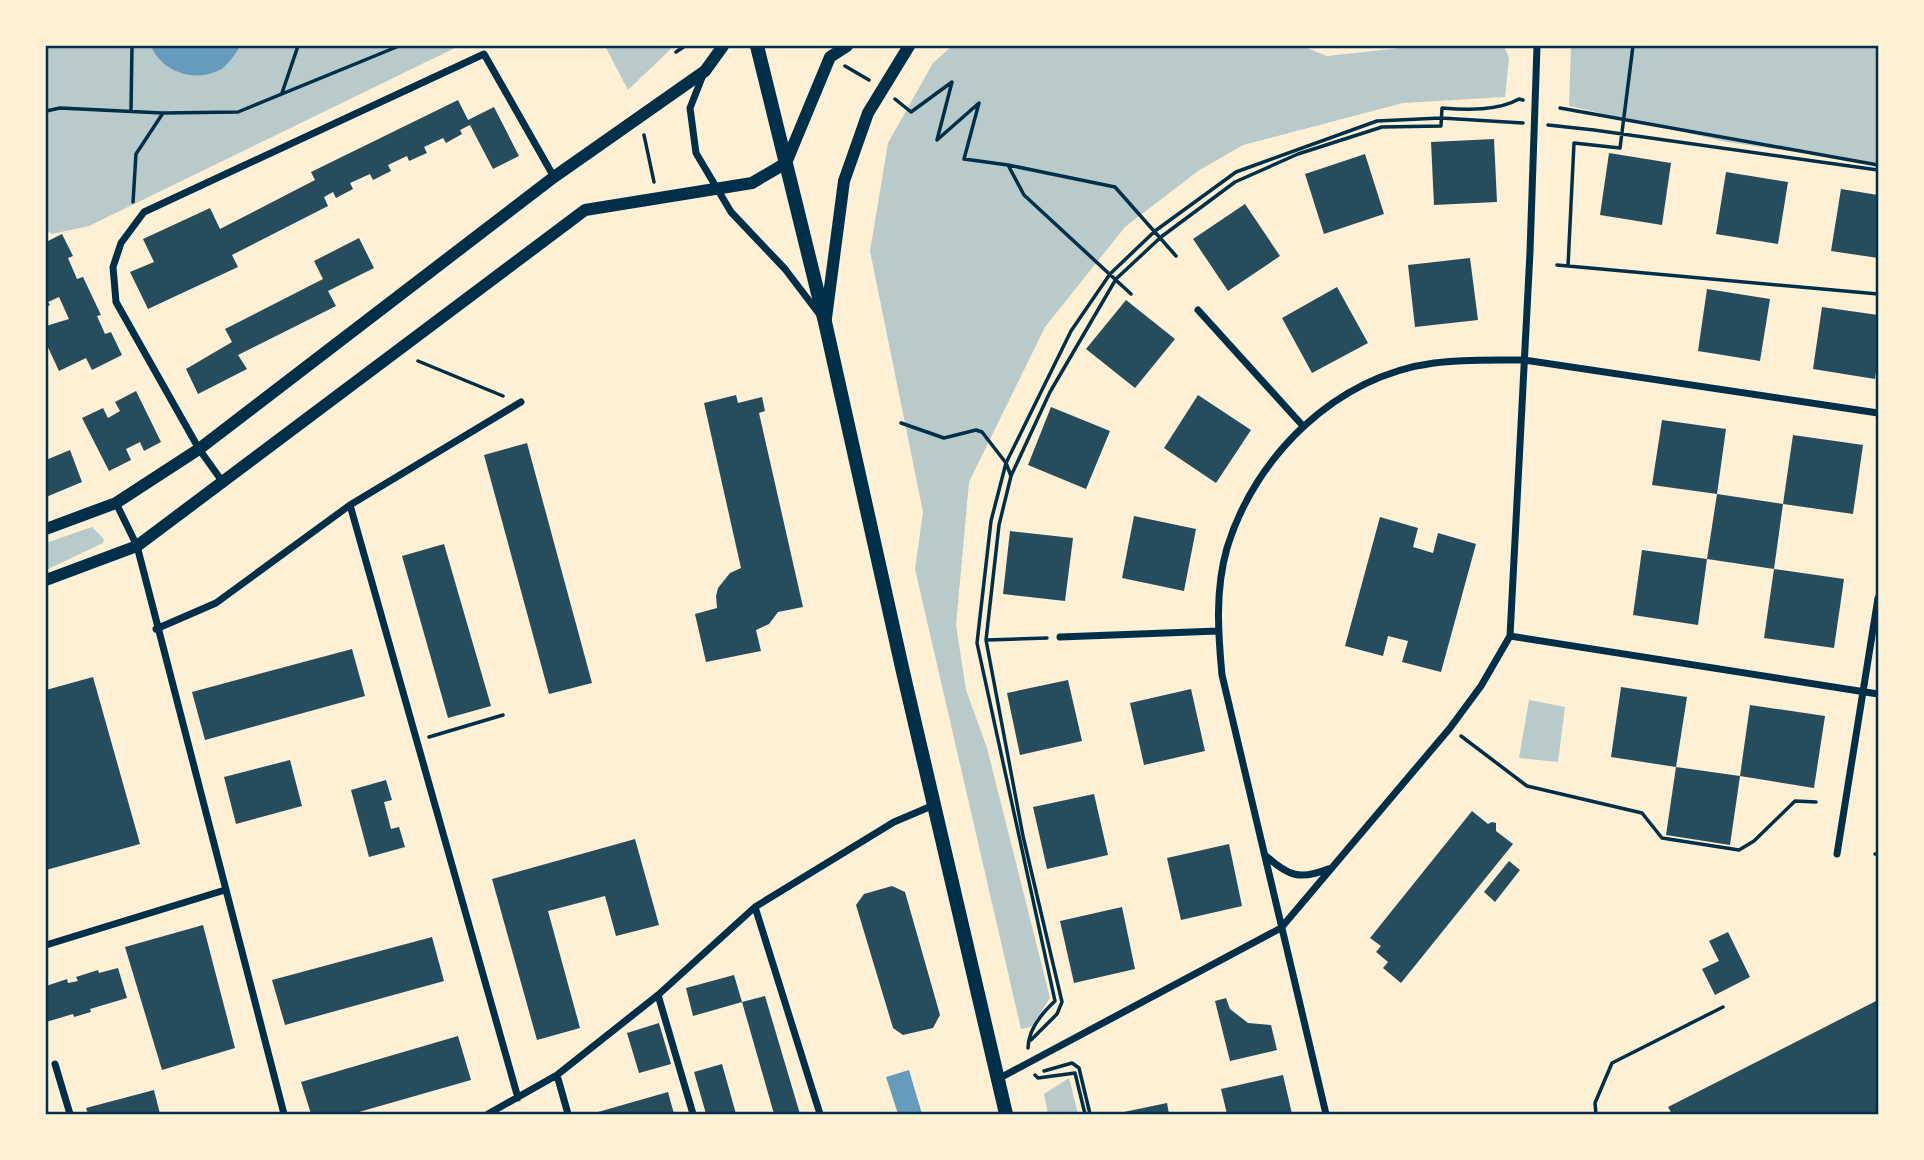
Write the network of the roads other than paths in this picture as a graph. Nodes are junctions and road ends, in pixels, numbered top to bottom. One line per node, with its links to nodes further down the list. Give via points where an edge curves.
1 (723, 46): 7 (main road)
2 (757, 46): 8 (main road)
3 (847, 46): 6 (main road)
4 (909, 46): 12 (main road, via 868,113 845,181)
5 (1537, 46): 13 (street)
6 (831, 51): 8 (main road)
7 (705, 71): 9 (main road); 10 (street, via 690,108 696,153)
8 (786, 163): 10 (main road, via 752,183); 12 (main road)
9 (554, 177): 17 (main road); 17 (street, via 484,54 144,212 121,243 113,267 117,302)
10 (717, 188): 12 (street, via 731,212); 18 (main road, via 585,210)
11 (1198, 310): 16 (street)
12 (825, 322): 31 (main road)
13 (1524, 360): 15 (street); 16 (street, via 1432,363 1389,374 1340,399); 27 (street)
14 (522, 402): 20 (street)
15 (1878, 413)
16 (1303, 426): 26 (street, via 1270,463 1244,503 1227,549)
17 (199, 449): 18 (street); 19 (main road)
18 (222, 481): 22 (main road)
19 (116, 503): 21 (main road); 22 (street)
20 (350, 505): 25 (street, via 216,603); 43 (street)
21 (46, 529)
22 (136, 546): 23 (main road); 25 (street)
23 (46, 580)
24 (1878, 598): 29 (street)
25 (156, 629): 35 (street)
26 (1218, 631): 28 (street); 32 (street, via 1222,675)
27 (1510, 636): 29 (street); 34 (street, via 1450,728)
28 (1060, 638)
29 (1864, 692): 30 (street); 33 (street)
30 (1878, 694)
31 (934, 805): 36 (street, via 894,822); 42 (main road)
32 (1264, 854): 34 (street, via 1279,868 1299,876); 37 (street)
33 (1837, 854)
34 (1332, 867): 37 (street)
35 (225, 890): 38 (street); 46 (street)
36 (755, 907): 39 (street); 50 (street)
37 (1281, 928): 42 (street); 51 (street)
38 (46, 945)
39 (658, 995): 41 (street); 49 (street)
40 (55, 1063): 45 (street)
41 (557, 1075): 43 (street); 48 (street)
42 (998, 1080): 44 (main road)
43 (518, 1098): 47 (street)
44 (1003, 1113)
45 (70, 1115)
46 (284, 1115)
47 (488, 1115)
48 (568, 1115)
49 (693, 1115)
50 (820, 1115)
51 (1326, 1115)

